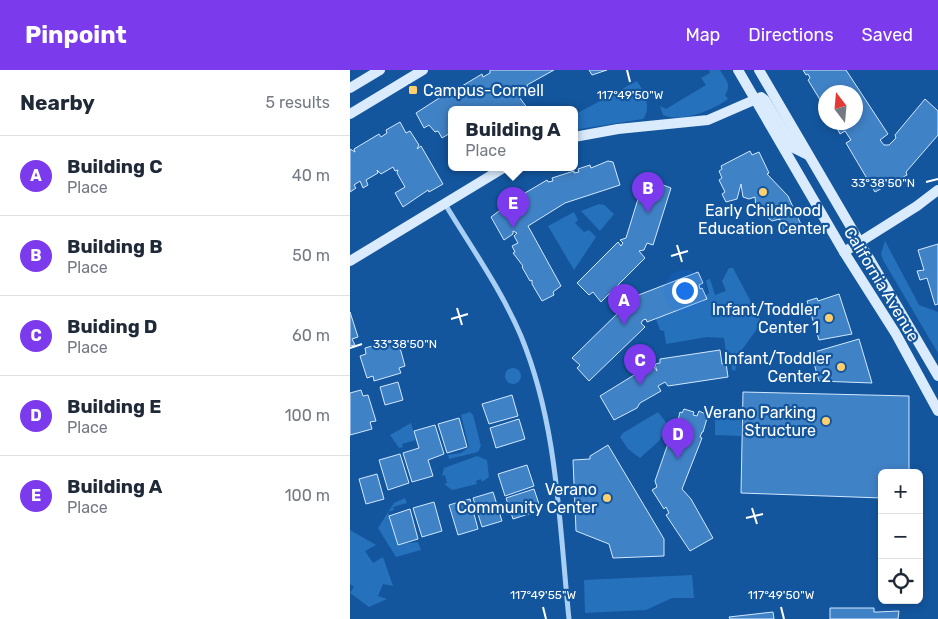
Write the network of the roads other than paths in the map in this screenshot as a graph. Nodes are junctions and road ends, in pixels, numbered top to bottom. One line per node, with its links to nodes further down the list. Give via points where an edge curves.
1 (380, 70): 5 (main road)
2 (423, 70): 7 (main road)
3 (738, 70): 6 (main road, California Avenue)
4 (759, 70): 9 (main road, California Avenue)
5 (350, 88)
6 (755, 99): 8 (main road, via 708,120); 9 (main road, via 765,100 794,148); 14 (main road, California Avenue)
7 (350, 114)
8 (578, 136)
9 (808, 155): 13 (main road, California Avenue)
10 (497, 171): 12 (main road)
11 (938, 190): 13 (main road)
12 (445, 203): 15 (main road); 18 (street, via 508,308 528,353 542,399 551,440)
13 (859, 242): 14 (main road); 16 (main road, California Avenue)
14 (844, 252): 17 (main road, California Avenue, via 896,334)
15 (350, 260)
16 (938, 376)
17 (938, 412)
18 (569, 619)

